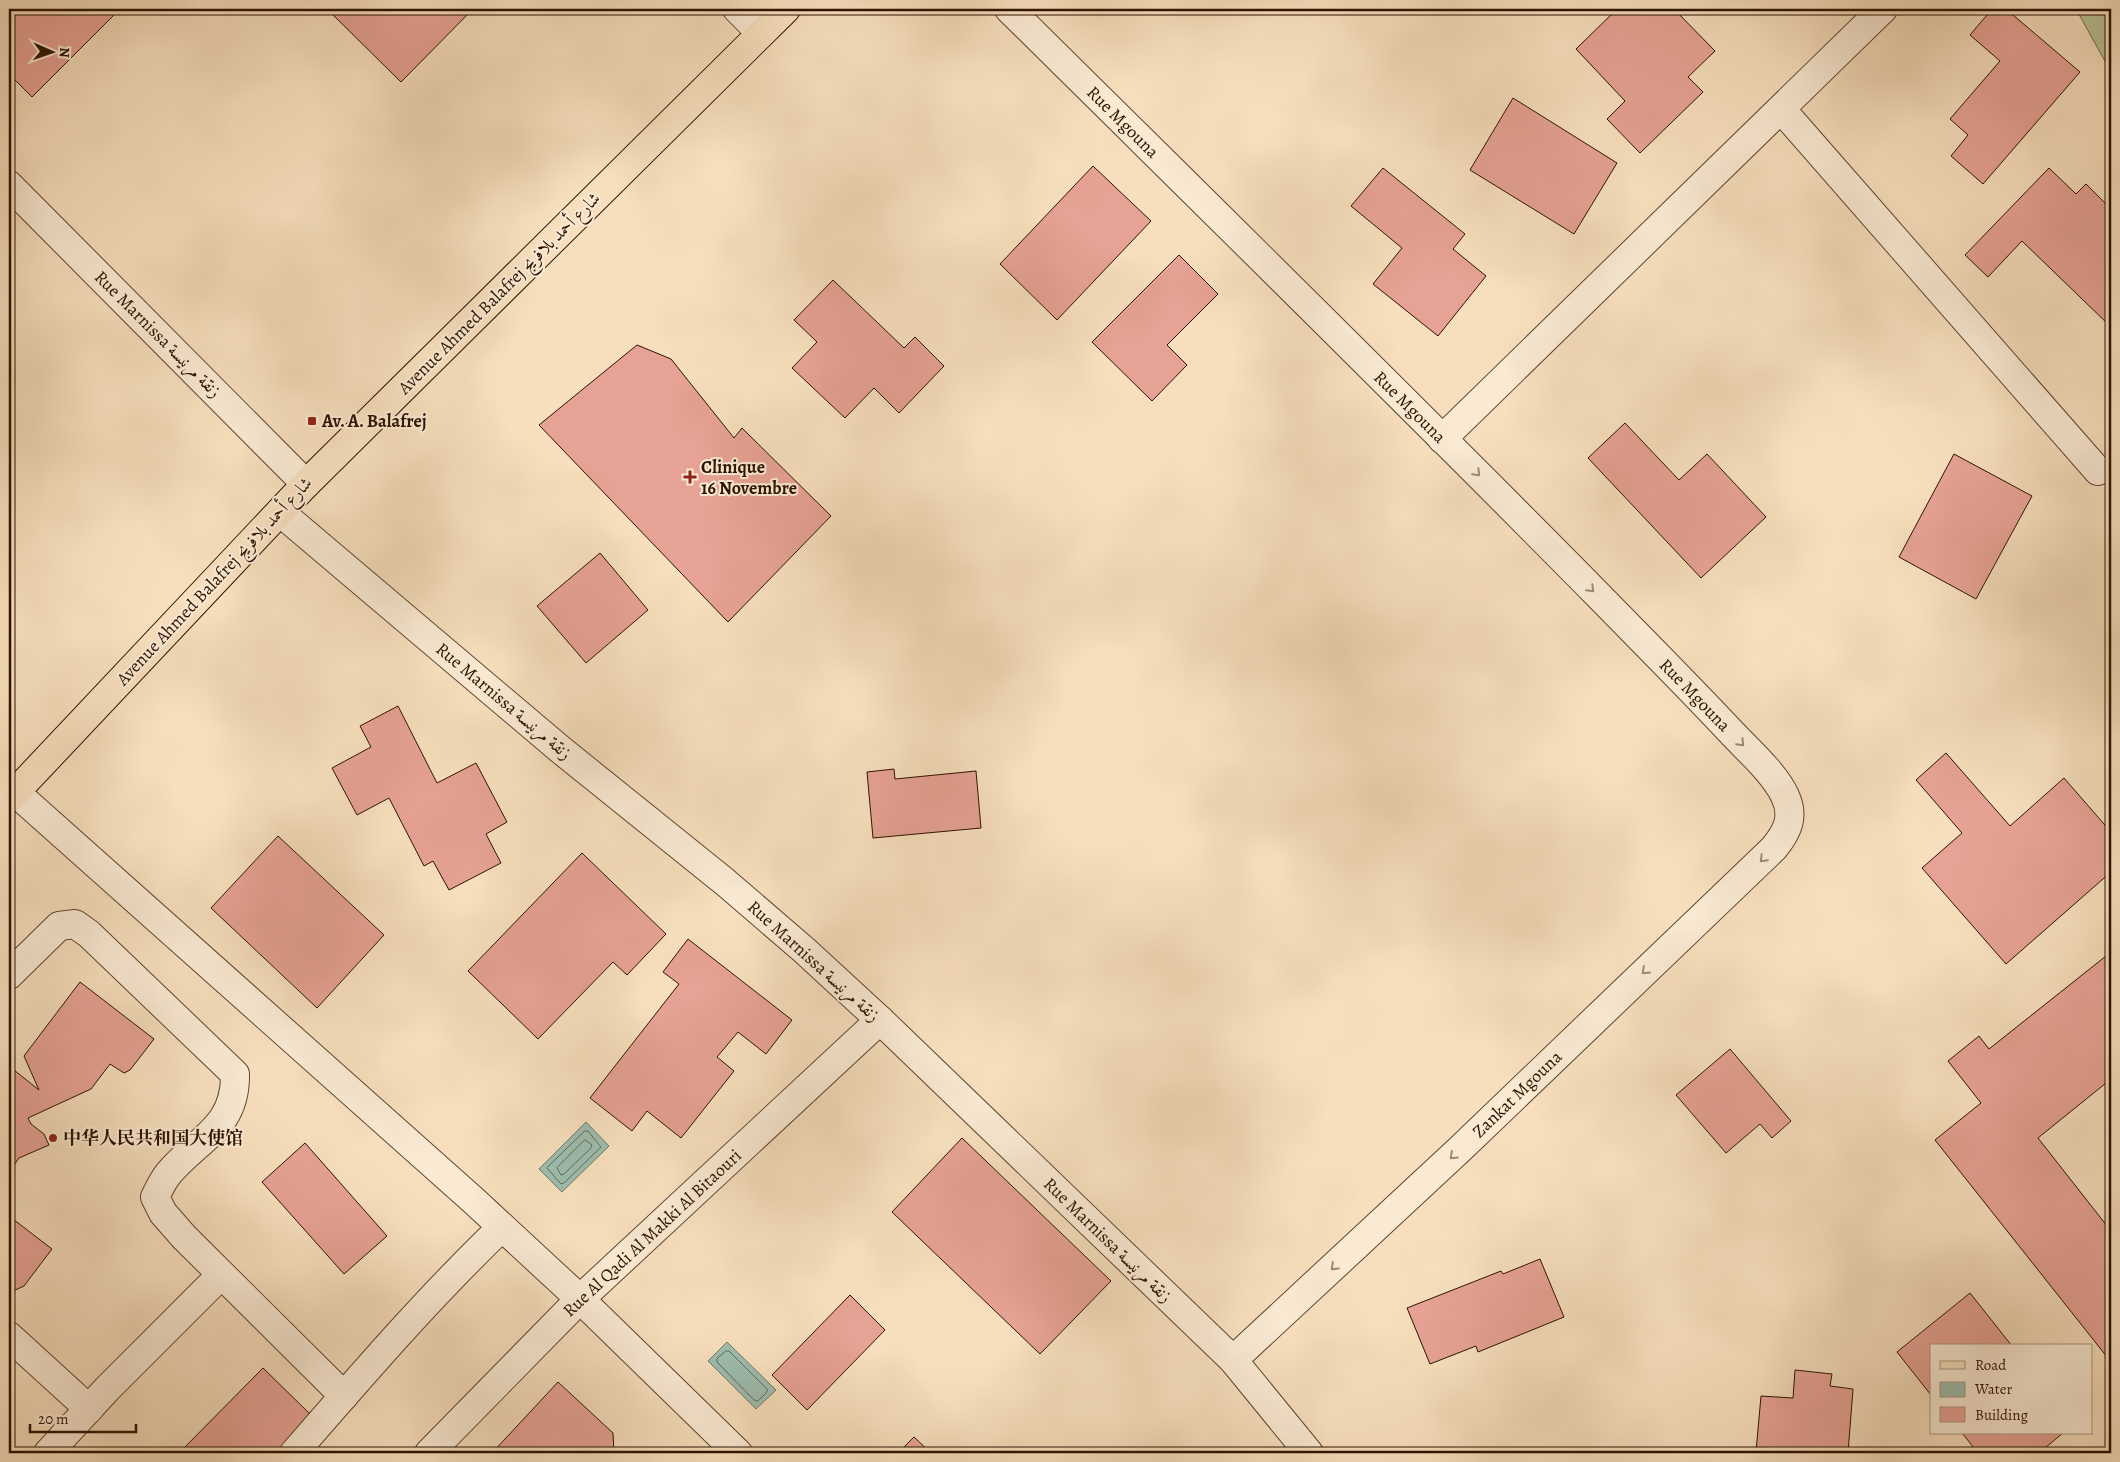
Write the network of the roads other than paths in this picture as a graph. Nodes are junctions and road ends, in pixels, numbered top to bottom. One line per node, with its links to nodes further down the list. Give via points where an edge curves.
1 (737, 9): 5 (street)
2 (786, 9): 5 (main road, Avenue Ahmed Balafrej شارع أحمد بلافريج)
3 (1009, 9): 8 (street, Rue Mgouna)
4 (1883, 9): 6 (street)
5 (761, 33): 10 (main road, Avenue Ahmed Balafrej شارع أحمد بلافريج)
6 (1780, 109): 8 (street); 9 (street)
7 (9, 185): 10 (street, Rue Marnissa زنقة مرنيسة)
8 (1442, 439): 13 (street, Rue Mgouna, one-way to 13, via 1699,698 1762,766 1784,792)
9 (2098, 471)
10 (306, 484): 11 (main road, Avenue Ahmed Balafrej شارع أحمد بلافريج)
11 (280, 512): 12 (main road, Avenue Ahmed Balafrej شارع أحمد بلافريج); 15 (street, Rue Marnissa زنقة مرنيسة, via 561,750 739,894)
12 (12, 796): 16 (street)
13 (1790, 819): 20 (street, Zankat Mgouna, one-way to 20, via 1785,834 1742,879 1459,1150)
14 (9, 975): 17 (street, via 59,926 75,924 235,1074 235,1092 226,1118 168,1174 155,1197 163,1213)
15 (880, 1020): 18 (street, Rue Al Qadi Al Makki Al Bitaouri); 20 (street, Rue Marnissa زنقة مرنيسة)
16 (502, 1227): 18 (street); 21 (street)
17 (221, 1275): 21 (street); 22 (street)
18 (580, 1299): 25 (street, Rue Al Qadi Al Makki Al Bitaouri); 26 (street)
19 (9, 1336): 22 (street)
20 (1233, 1360): 27 (street, Rue Marnissa زنقة مرنيسة)
21 (344, 1396): 24 (street)
22 (89, 1409): 23 (street)
23 (48, 1453)
24 (294, 1453)
25 (429, 1453)
26 (738, 1453)
27 (1309, 1453)

